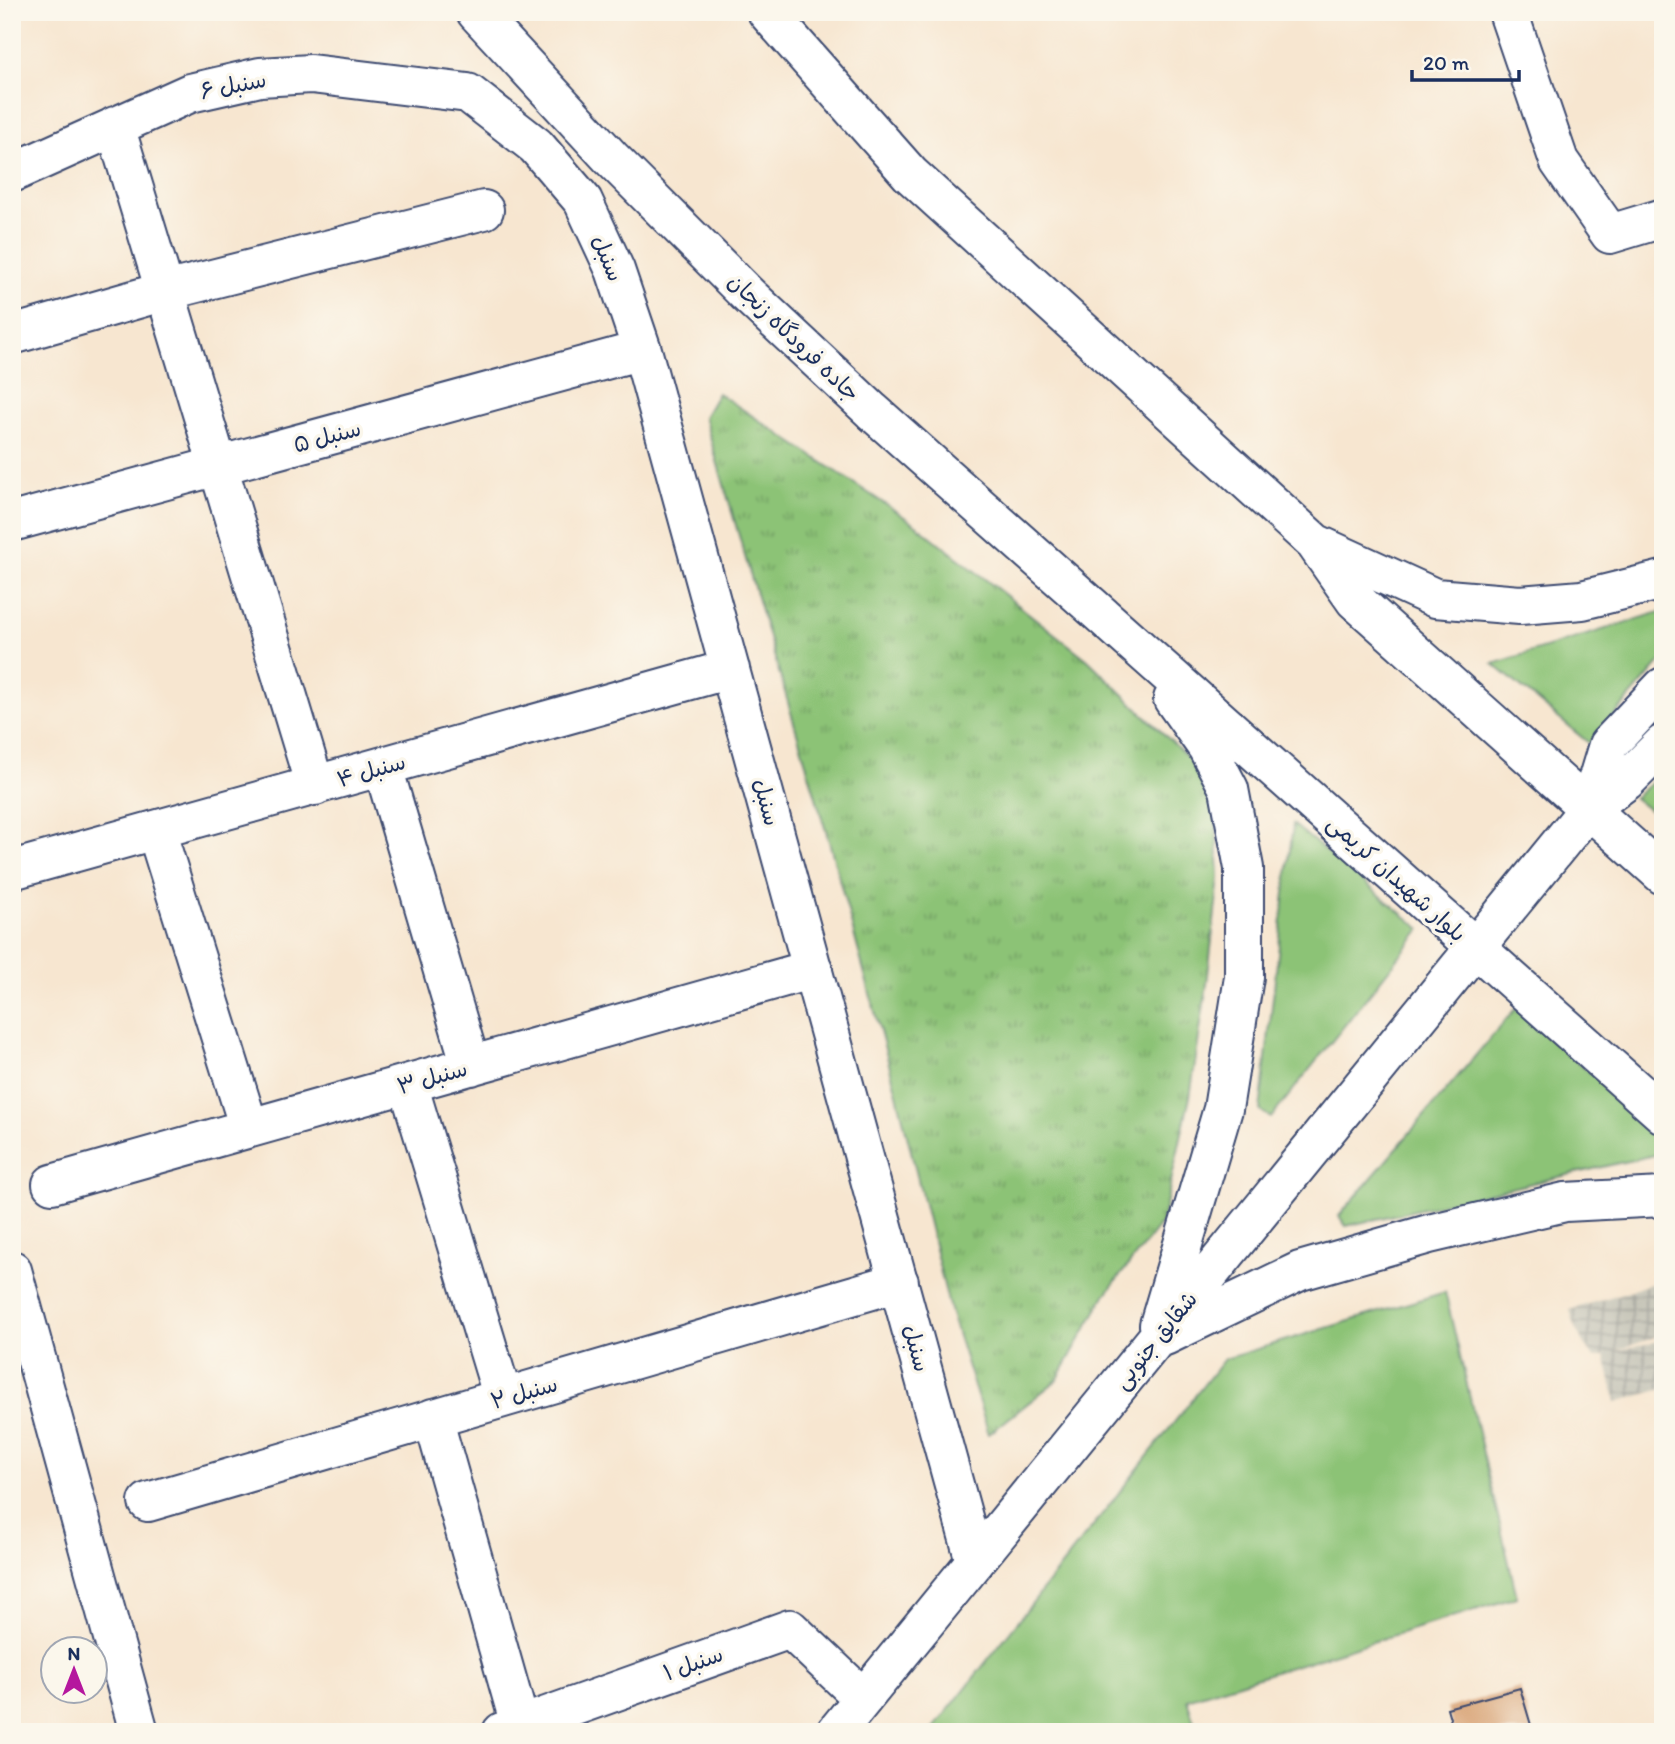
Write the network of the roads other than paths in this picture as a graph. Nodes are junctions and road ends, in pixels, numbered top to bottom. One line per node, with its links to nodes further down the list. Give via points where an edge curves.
1 (476, 12): 16 (street, جاده فرودگاه زنجان, via 611,158 747,294)
2 (767, 12): 14 (street, via 910,174)
3 (1508, 12): 8 (street, via 1559,161 1610,234)
4 (468, 93): 5 (street, سنبل ۶, via 312,74 260,77 190,93); 11 (street, سنبل, via 536,146 583,201 615,270)
5 (115, 126): 6 (street, سنبل ۶); 9 (street)
6 (12, 173)
7 (484, 210): 9 (street)
8 (1663, 219)
9 (165, 291): 10 (street); 12 (street)
10 (12, 335)
11 (642, 350): 12 (street, سنبل ۵); 17 (street, سنبل)
12 (219, 465): 13 (street, سنبل ۵); 21 (street)
13 (12, 522)
14 (1315, 543): 15 (street, via 1435,598 1520,604 1569,601); 22 (street, via 1355,600)
15 (1663, 580)
16 (1132, 641): 26 (street, بلوار شهیدان کریمی); 36 (street, via 1207,747 1229,789 1244,868 1244,977 1223,1109)
17 (730, 669): 20 (street, سنبل ۴); 27 (street, سنبل)
18 (1663, 687): 22 (street, via 1608,745)
19 (1663, 744): 22 (street, via 1626,781)
20 (383, 767): 21 (street, سنبل ۴); 28 (street)
21 (315, 786): 23 (street, سنبل ۴)
22 (1589, 808): 25 (street); 26 (street, شقایق جنوبی)
23 (156, 830): 24 (street, سنبل ۴); 31 (street)
24 (12, 870)
25 (1663, 875)
26 (1475, 948): 30 (street, بلوار شهیدان کریمی); 36 (street, شقایق جنوبی)
27 (813, 969): 28 (street, سنبل ۳); 35 (street, سنبل)
28 (471, 1066): 29 (street, سنبل ۳)
29 (408, 1084): 31 (street, سنبل ۳); 37 (street)
30 (1663, 1114)
31 (249, 1128): 32 (street, سنبل ۳)
32 (52, 1184)
33 (1663, 1197): 36 (street, via 1565,1202 1403,1241 1300,1272)
34 (12, 1270): 43 (street)
35 (899, 1282): 37 (street, سنبل ۲); 40 (street, سنبل)
36 (1154, 1342): 40 (street, شقایق جنوبی)
37 (503, 1398): 38 (street, سنبل ۲)
38 (433, 1418): 39 (street, سنبل ۲); 42 (street)
39 (148, 1502)
40 (975, 1561): 41 (street, شقایق جنوبی)
41 (863, 1698): 42 (street, سنبل ۱, via 790,1629); 44 (street, شقایق جنوبی)
42 (515, 1730)
43 (139, 1732)
44 (836, 1732)

